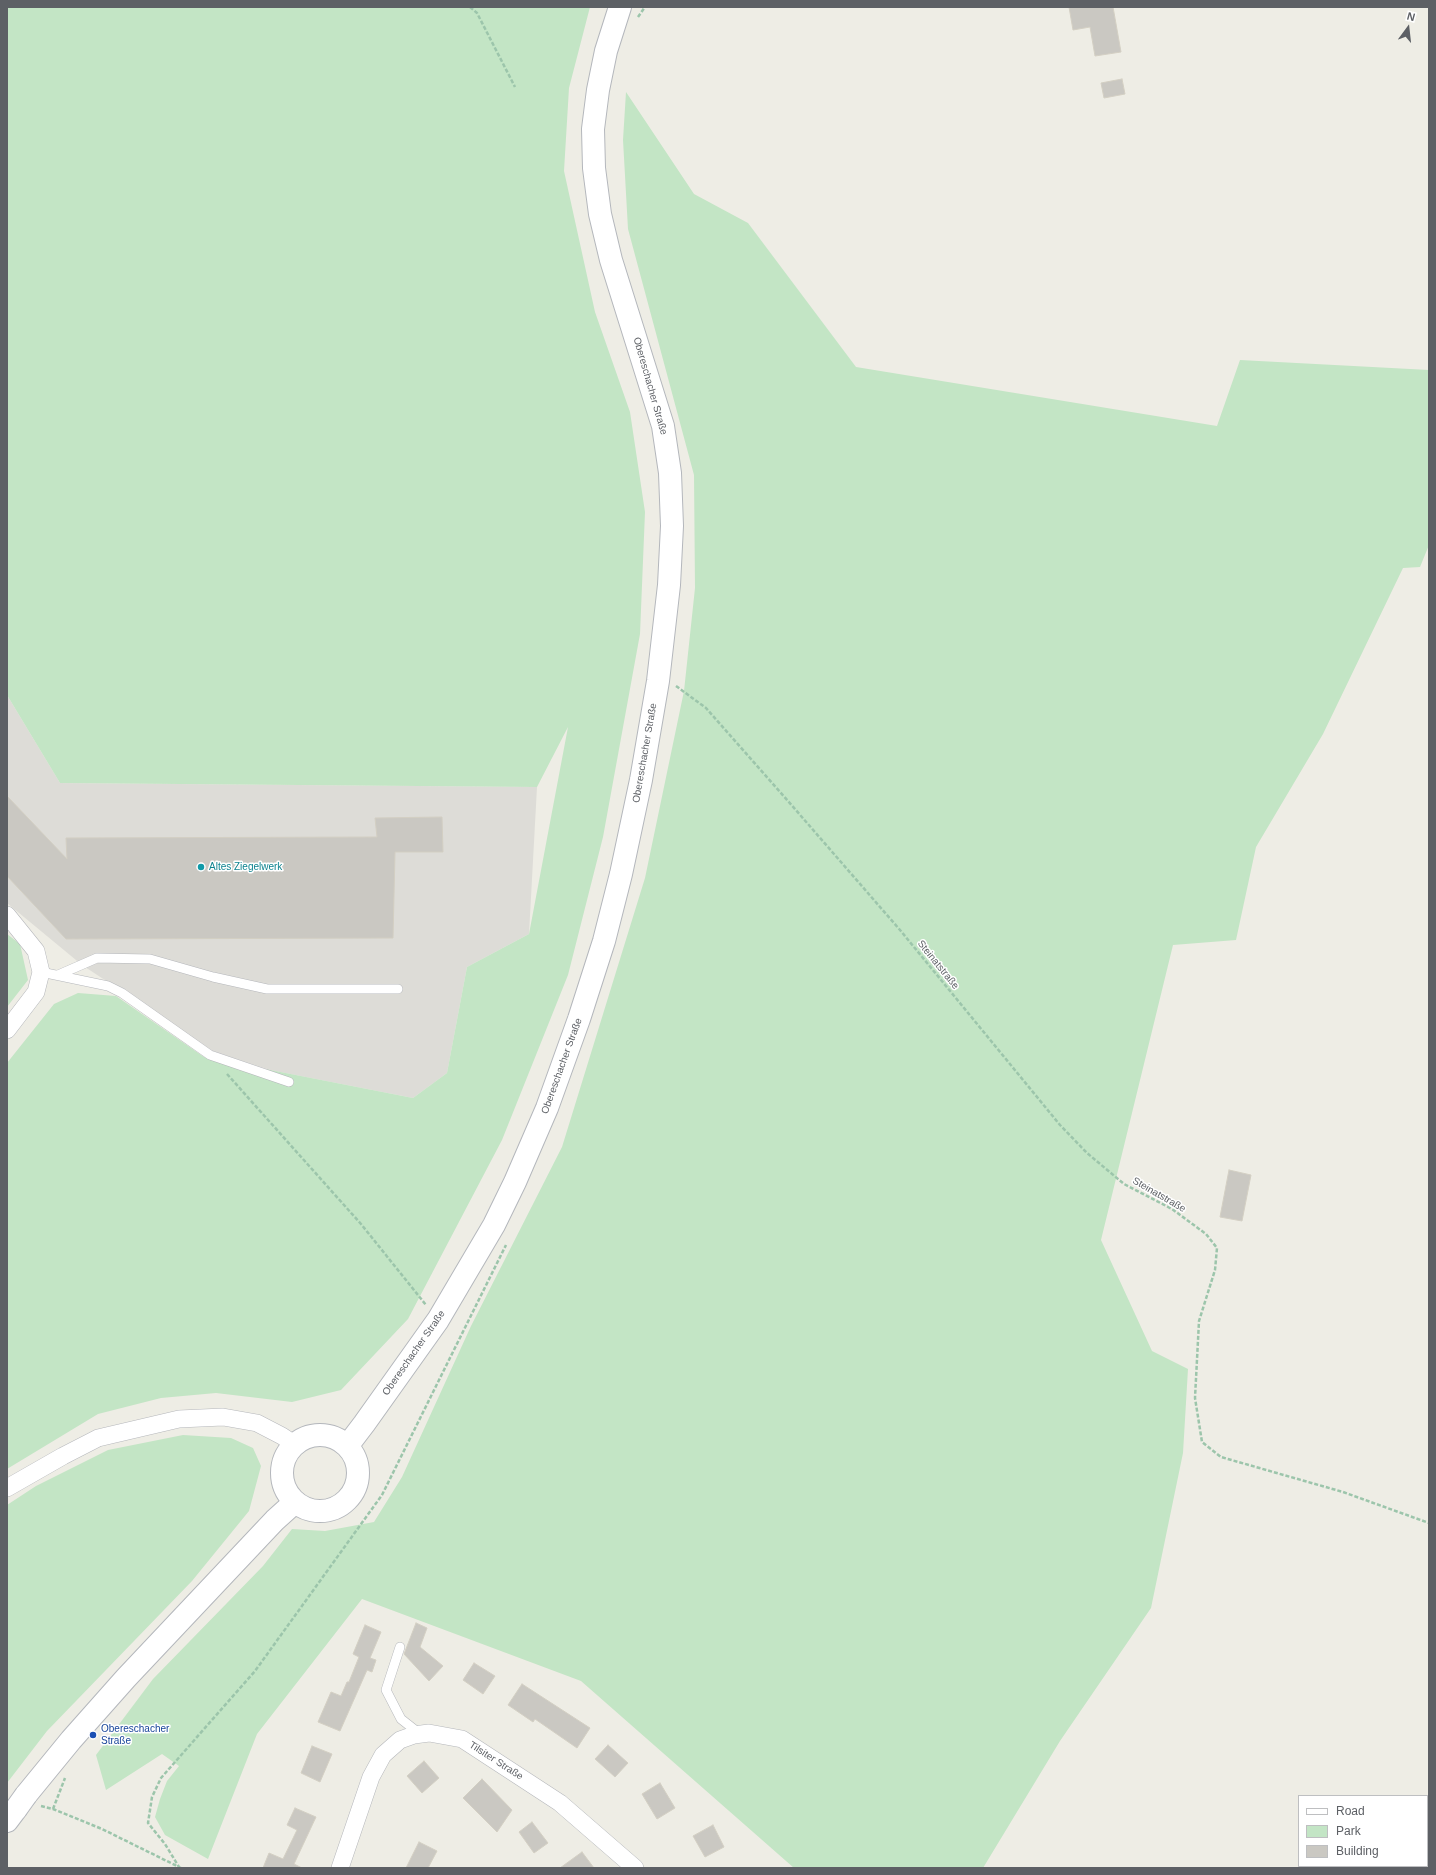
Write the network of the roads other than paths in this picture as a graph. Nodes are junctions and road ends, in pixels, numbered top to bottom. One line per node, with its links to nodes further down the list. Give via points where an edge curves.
1 (627, 15): 8 (main road, Obereschacher Straße, via 606,51 593,129 594,168 600,214 611,260 663,426 670,473 672,526 669,585 658,681 641,780 604,942 547,1108 515,1182 494,1225 438,1320)
2 (7, 915): 3 (street)
3 (50, 973): 4 (lane, via 97,958 150,959 267,989); 5 (street); 6 (lane, via 108,986 210,1055)
4 (398, 989)
5 (7, 1030)
6 (289, 1082)
7 (294, 1444): 8 (main road, via 321,1434 340,1439); 9 (street, via 257,1423 223,1417 179,1419 98,1438); 10 (main road, via 285,1457 282,1473 286,1489)
8 (348, 1445): 10 (main road, via 358,1462 359,1472 356,1486 349,1499 337,1507 323,1511 313,1510)
9 (7, 1488)
10 (295, 1502): 13 (main road, via 126,1678 71,1740)
11 (400, 1647): 12 (lane, via 386,1690 402,1719)
12 (420, 1734): 14 (street, Tilsiter Straße, via 400,1740 383,1755 371,1777); 15 (street, Tilsiter Straße, via 429,1733 462,1739 560,1803)
13 (16, 1809)
14 (340, 1868)
15 (635, 1868)

